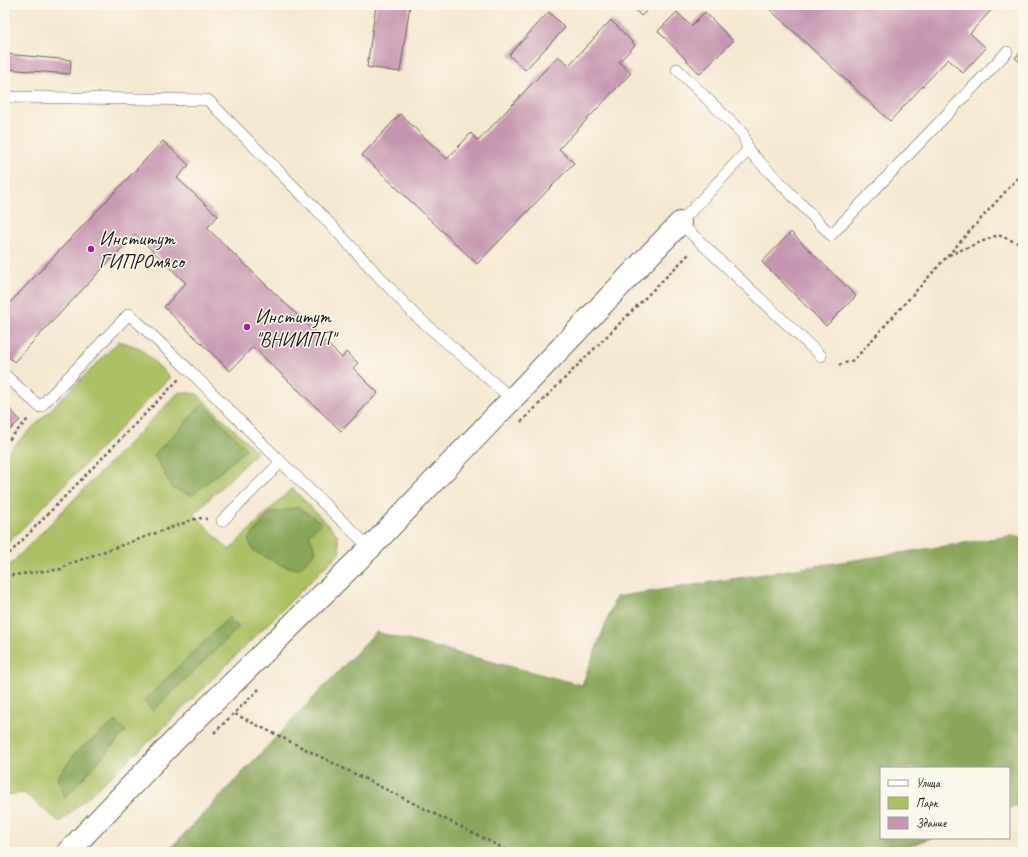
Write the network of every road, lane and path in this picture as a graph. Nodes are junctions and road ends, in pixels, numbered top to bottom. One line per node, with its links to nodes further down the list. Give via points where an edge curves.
1 (1007, 52): 4 (lane, via 831,235)
2 (677, 69): 4 (lane, via 743,134)
3 (5, 96): 13 (lane, via 208,100 316,209 414,314)
4 (748, 150): 6 (lane)
5 (1023, 172): 8 (path)
6 (680, 223): 9 (lane); 13 (street)
7 (1023, 245): 8 (path, via 998,235)
8 (946, 256): 10 (path, via 854,360)
9 (821, 356)
10 (839, 365)
11 (190, 370): 14 (lane, via 129,314); 16 (lane); 19 (path)
12 (5, 375): 14 (lane)
13 (511, 398): 18 (street)
14 (40, 407): 15 (path)
15 (5, 444)
16 (281, 462): 17 (lane); 18 (lane)
17 (222, 521): 20 (path, via 198,518 69,564 62,569)
18 (370, 548): 22 (street, via 178,738)
19 (5, 558)
20 (5, 576)
21 (235, 714): 23 (path)
22 (68, 852)
23 (511, 852)

